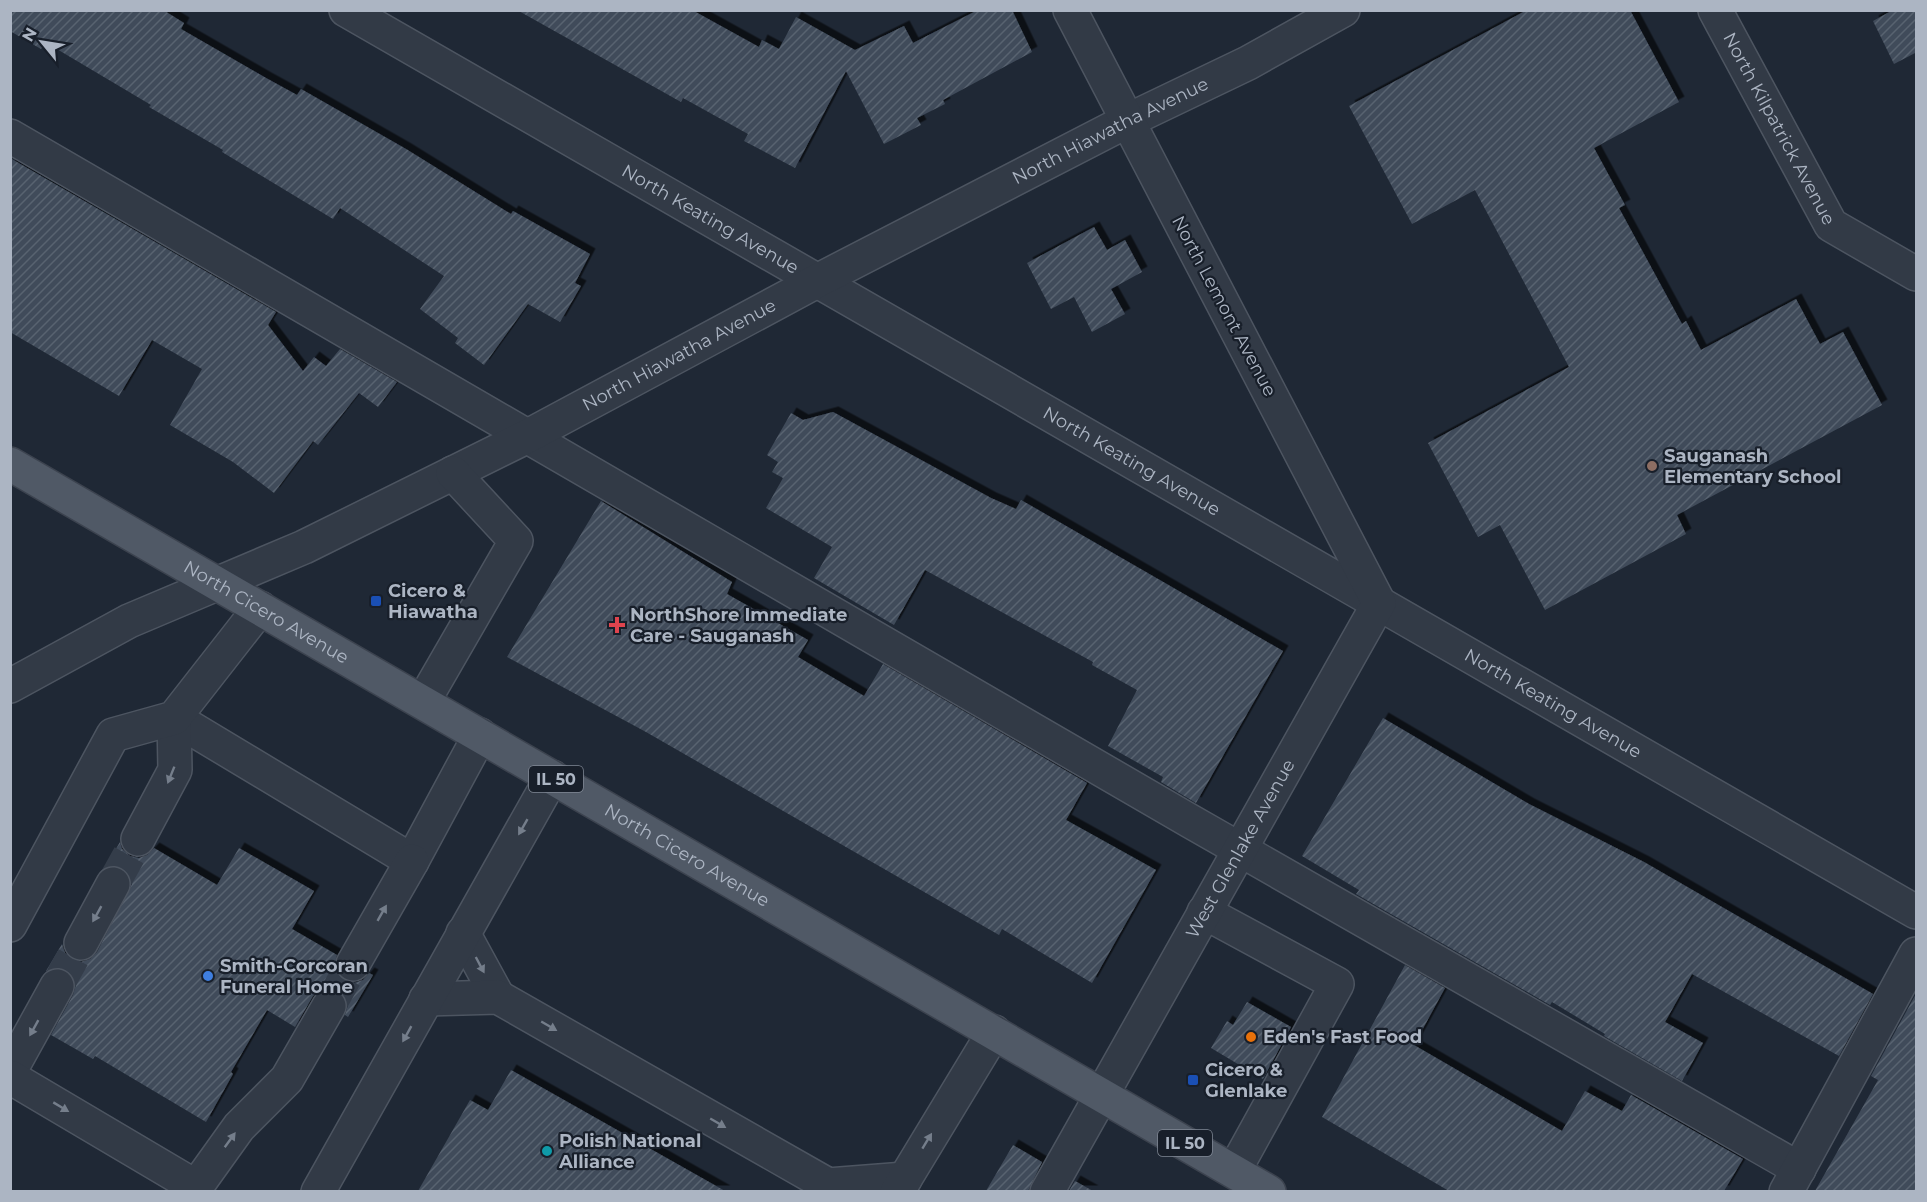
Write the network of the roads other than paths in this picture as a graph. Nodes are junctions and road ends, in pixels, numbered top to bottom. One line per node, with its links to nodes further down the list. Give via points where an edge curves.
1 (346, 10): 8 (street, North Keating Avenue)
2 (1070, 10): 5 (street, North Lemont Avenue)
3 (1343, 10): 5 (street, North Hiawatha Avenue, via 1248,63)
4 (1715, 10): 7 (street, North Kilpatrick Avenue, via 1831,225)
5 (1127, 122): 8 (street, North Hiawatha Avenue); 13 (street, North Lemont Avenue)
6 (10, 136): 9 (street)
7 (1917, 274)
8 (817, 281): 9 (street, North Hiawatha Avenue); 13 (street, North Keating Avenue)
9 (528, 436): 11 (street, North Hiawatha Avenue); 21 (street)
10 (10, 464): 12 (main road, North Cicero Avenue / IL 50)
11 (453, 473): 12 (street, North Hiawatha Avenue, via 304,547); 16 (street, via 516,541)
12 (217, 583): 14 (main road, North Cicero Avenue / IL 50); 15 (street, North Hiawatha Avenue, via 129,621)
13 (1378, 603): 21 (street, West Glenlake Avenue); 25 (street, North Keating Avenue)
14 (260, 608): 16 (main road, North Cicero Avenue / IL 50); 17 (street)
15 (10, 687)
16 (423, 702): 18 (main road, North Cicero Avenue / IL 50)
17 (174, 718): 20 (street, one-way to 20, via 175,770); 22 (street); 26 (street, via 113,735)
18 (480, 735): 19 (main road, North Cicero Avenue / IL 50); 22 (street)
19 (552, 777): 27 (street, one-way to 27); 35 (main road, North Cicero Avenue / IL 50)
20 (138, 839)
21 (1239, 849): 24 (street, West Glenlake Avenue); 40 (street)
22 (412, 861): 30 (street, one-way to 22)
23 (113, 884): 28 (street, one-way to 28)
24 (1204, 912): 38 (street, West Glenlake Avenue); 39 (street, via 1337,984)
25 (1917, 912)
26 (10, 925)
27 (463, 933): 32 (street, one-way to 32); 33 (street)
28 (81, 943)
29 (1917, 954): 40 (street)
30 (353, 964)
31 (57, 986): 36 (street, one-way to 36)
32 (498, 997): 33 (street); 42 (street, one-way to 42)
33 (426, 999): 43 (street, one-way to 43)
34 (329, 1006): 37 (street, one-way to 34, via 196,1187 239,1127 287,1079)
35 (994, 1032): 38 (main road, North Cicero Avenue / IL 50); 41 (street, one-way to 35)
36 (10, 1071)
37 (10, 1077)
38 (1101, 1094): 39 (main road, North Cicero Avenue / IL 50); 44 (street, West Glenlake Avenue)
39 (1234, 1171): 45 (main road, North Cicero Avenue / IL 50)
40 (1792, 1180)
41 (901, 1185): 42 (street)
42 (829, 1188)
43 (318, 1191)
44 (1047, 1191)
45 (1269, 1191)

